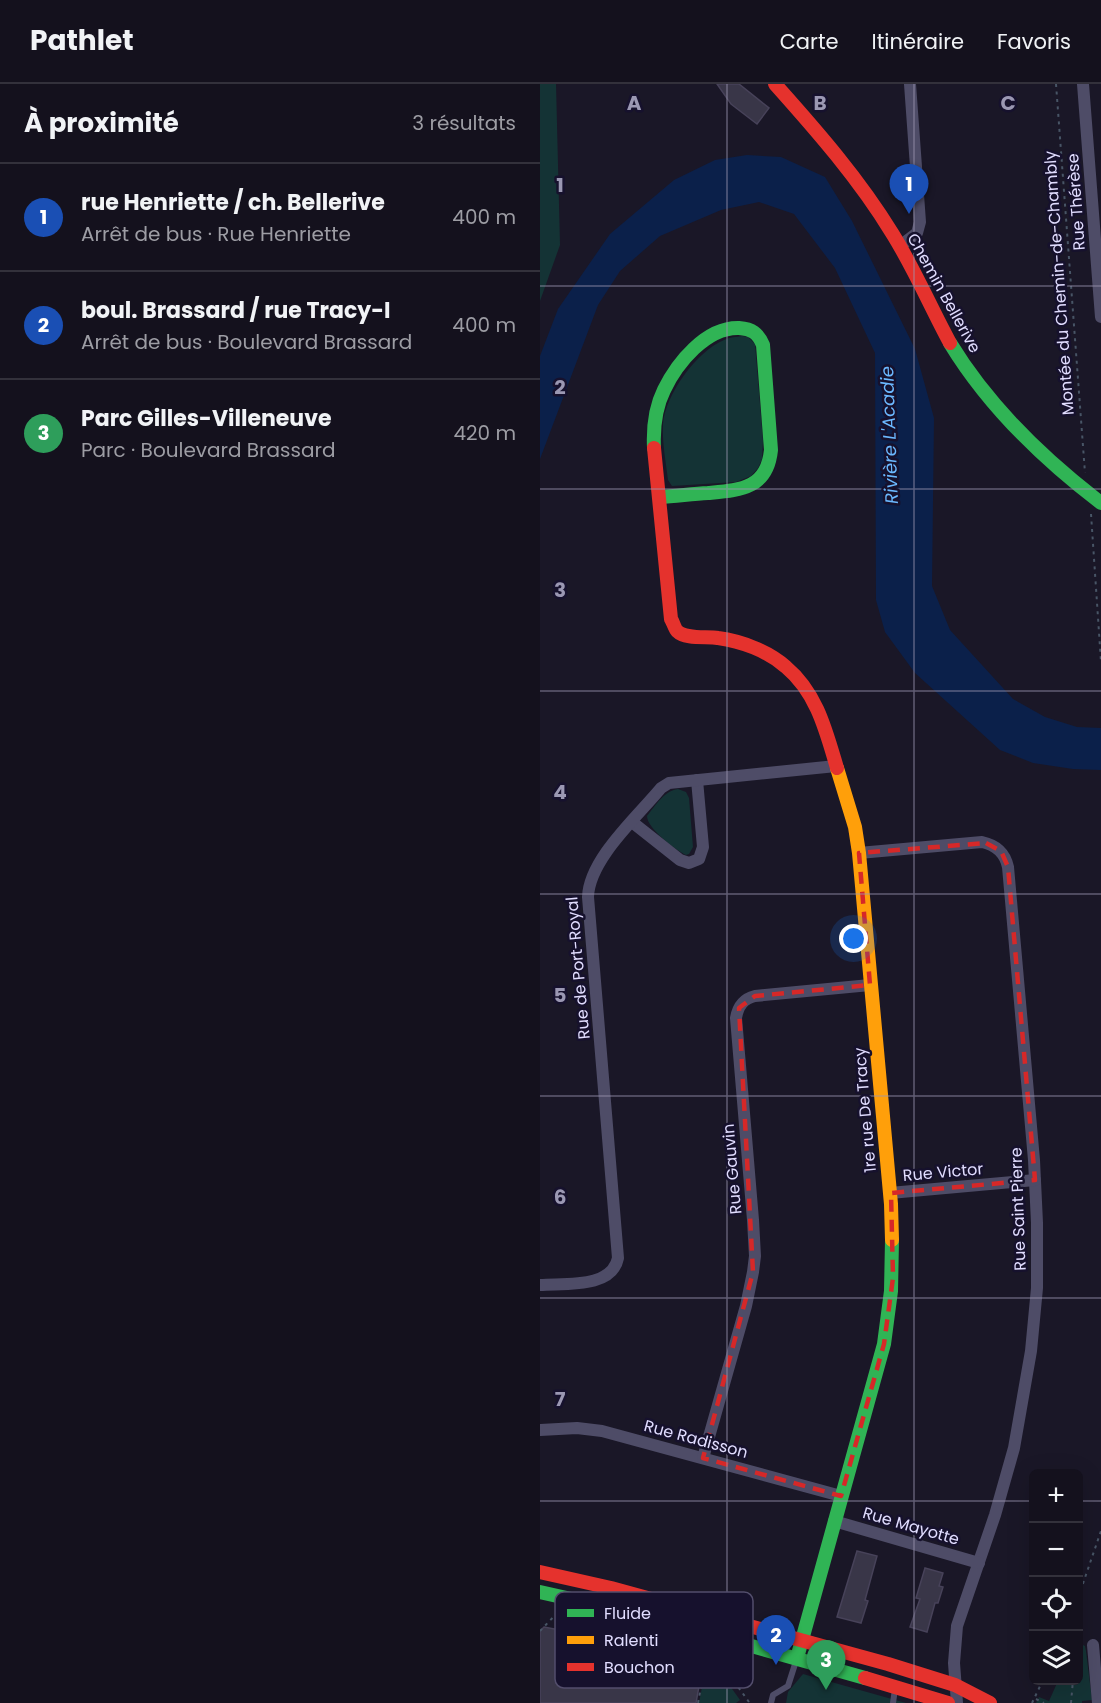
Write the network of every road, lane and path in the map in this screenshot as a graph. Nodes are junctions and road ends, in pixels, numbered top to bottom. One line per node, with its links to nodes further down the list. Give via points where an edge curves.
1 (910, 84): 5 (street, via 920,222 917,233)
2 (1056, 84): 7 (path, Montée du Chemin-de-Chambly)
3 (1083, 84): 6 (street, Rue Thérèse)
4 (782, 87): 5 (street, Chemin Bellerive, via 855,180)
5 (900, 246): 9 (street, Chemin Bellerive, via 952,344 986,394)
6 (1101, 316)
7 (1086, 481)
8 (660, 497): 8 (street, via 654,423 665,390 687,357 707,338 727,329 751,329 763,345 771,443 767,468 755,483 740,490); 11 (street, 1re rue De Tracy, via 671,619 677,630 691,636 743,643 792,672 817,706)
9 (1096, 507): 10 (path)
10 (1101, 662)
11 (836, 766): 12 (street, Rue de Port-Royal); 14 (street, 1re rue De Tracy)
12 (697, 780): 13 (street, Rue de Port-Royal, via 665,785); 13 (street, via 703,847 699,859 689,863 680,860)
13 (632, 822): 18 (street, Rue de Port-Royal, via 596,866 588,890 618,1261 613,1271 599,1280)
14 (859, 853): 15 (street, 1re rue De Tracy); 16 (street, Rue Saint Pierre, via 982,842 1004,855)
15 (870, 985): 17 (street, 1re rue De Tracy); 20 (street, Rue Gauvin, via 755,996 745,1000 737,1011 754,1239 753,1272)
16 (1035, 1180): 17 (street, Rue Victor); 24 (street, Rue Saint Pierre, via 1038,1269 1032,1351 1009,1467)
17 (890, 1193): 21 (street, 1re rue De Tracy, via 890,1312)
18 (540, 1285)
19 (540, 1430): 20 (street, Rue Radisson, via 602,1431)
20 (703, 1458): 21 (street, Rue Radisson)
21 (841, 1496): 22 (street, 1re rue De Tracy)
22 (834, 1521): 24 (street, Rue Mayotte); 33 (street, 1re rue De Tracy)
23 (1101, 1531): 26 (path)
24 (979, 1563): 37 (street, Rue Saint Pierre, via 957,1626)
25 (540, 1572): 28 (street)
26 (1083, 1583)
27 (540, 1592): 29 (street)
28 (625, 1592)
29 (555, 1599)
30 (555, 1612): 32 (path)
31 (753, 1627): 33 (street)
32 (540, 1630)
33 (801, 1640): 36 (street, 1re rue De Tracy); 37 (street)
34 (1093, 1645): 54 (street)
35 (753, 1646): 36 (street)
36 (797, 1658): 40 (street); 46 (lane, via 788,1686 773,1695)
37 (955, 1685): 49 (street, Rue Saint Pierre); 50 (street)
38 (1041, 1685): 43 (path)
39 (1073, 1685): 53 (path)
40 (896, 1686): 47 (lane); 48 (street)
41 (701, 1688): 45 (path)
42 (739, 1688): 44 (path)
43 (1034, 1699): 51 (path); 52 (path)
44 (749, 1702)
45 (698, 1703)
46 (771, 1703)
47 (893, 1703)
48 (948, 1703)
49 (957, 1703)
50 (990, 1703)
51 (1032, 1703)
52 (1044, 1703)
53 (1071, 1703)
54 (1098, 1703)

